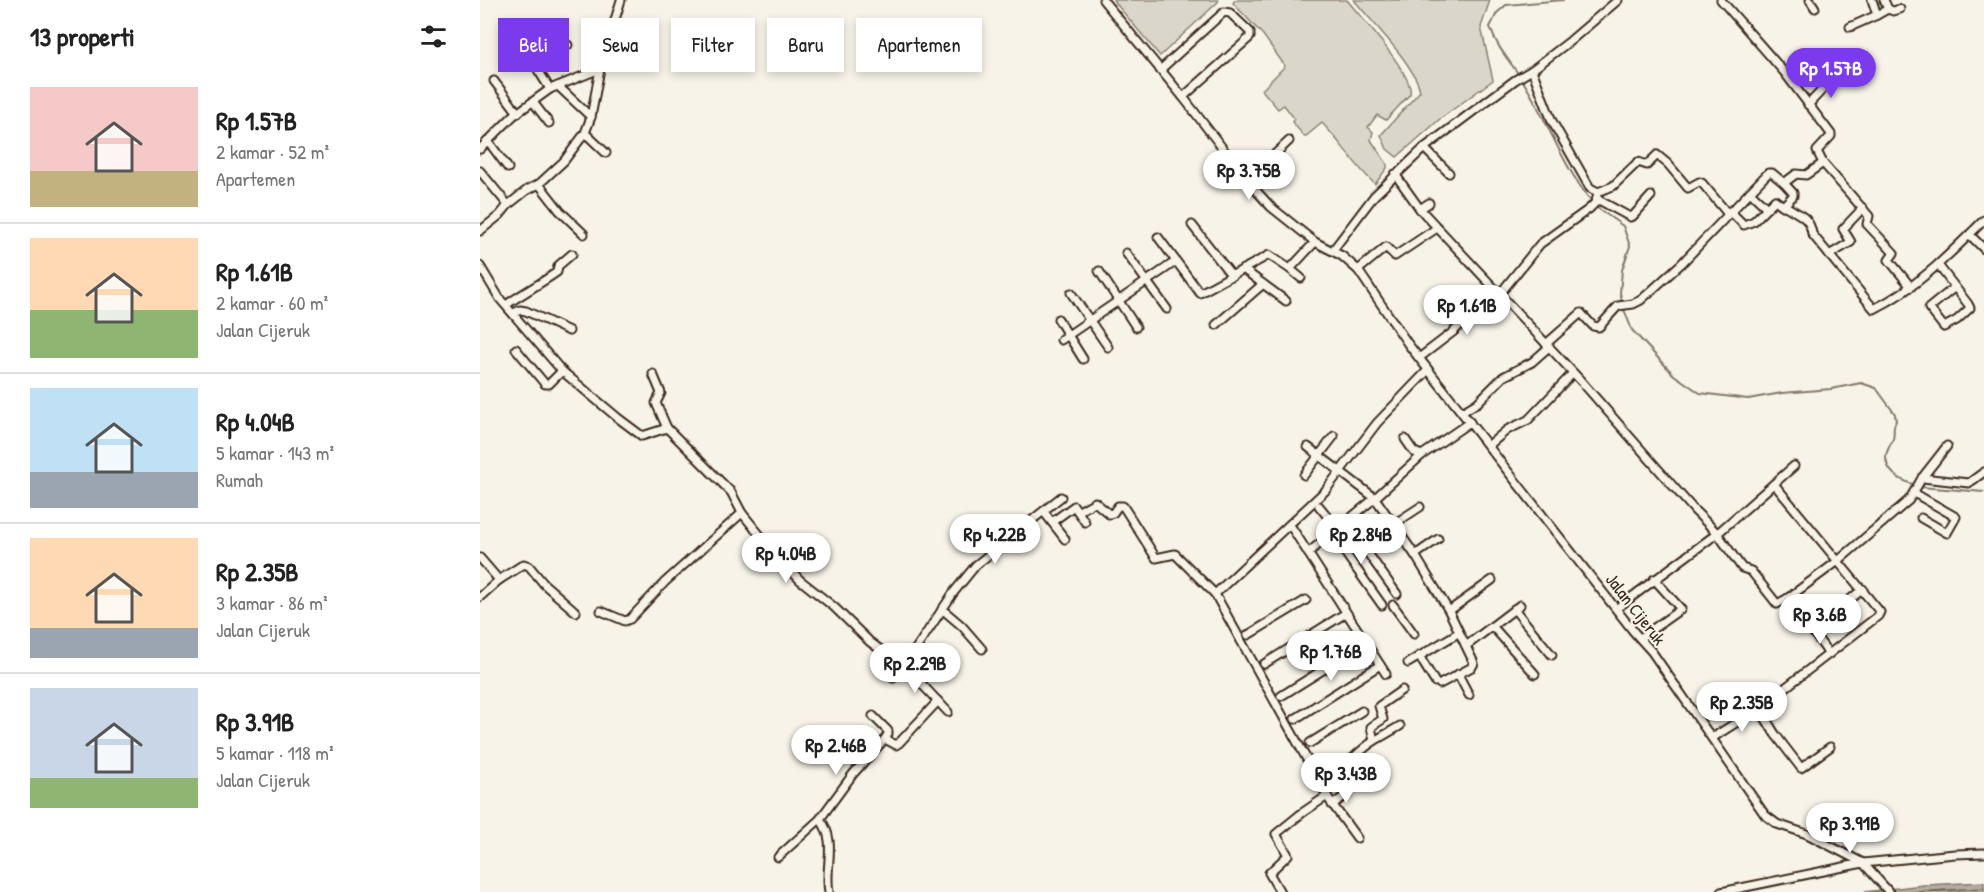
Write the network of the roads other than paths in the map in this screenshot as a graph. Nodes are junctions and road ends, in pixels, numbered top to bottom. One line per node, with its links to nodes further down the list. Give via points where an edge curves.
1 (621, 0): 12 (street)
2 (1103, 0): 14 (street, Jalan Cijeruk)
3 (1618, 0): 15 (street)
4 (1809, 0): 8 (street)
5 (1872, 0): 11 (street)
6 (1884, 0): 9 (street)
7 (1723, 1): 25 (street)
8 (1815, 8)
9 (1888, 9): 10 (street); 11 (street)
10 (1900, 9)
11 (1876, 15): 13 (street)
12 (616, 18)
13 (1850, 27)
14 (1160, 70): 23 (street, Jalan Cijeruk); 23 (street, via 1220,14 1230,13 1250,32 1247,40)
15 (1531, 71): 32 (street); 45 (street, via 1552,121)
16 (539, 72): 22 (street)
17 (593, 72): 21 (street)
18 (599, 72): 27 (street)
19 (1835, 76): 25 (street)
20 (494, 81): 26 (street)
21 (558, 86): 22 (street); 27 (street)
22 (550, 89): 24 (street)
23 (1183, 97): 40 (street, Jalan Cijeruk)
24 (533, 102): 26 (street); 28 (street)
25 (1808, 105): 35 (street, via 1832,135 1816,151)
26 (518, 113): 30 (street)
27 (591, 117): 29 (street)
28 (549, 123)
29 (585, 134): 34 (street); 42 (street)
30 (488, 141): 33 (street); 36 (street)
31 (1289, 141): 40 (street)
32 (1424, 148): 38 (street); 39 (street)
33 (480, 149)
34 (606, 153)
35 (1822, 163): 41 (street, via 1806,175 1796,174); 50 (street)
36 (508, 168)
37 (480, 171): 47 (street)
38 (1395, 174): 51 (street); 62 (street)
39 (1449, 174)
40 (1246, 180): 60 (street, Jalan Cijeruk, via 1271,207)
41 (1784, 183): 43 (street, via 1769,172); 48 (street, via 1794,194)
42 (539, 184): 47 (street); 57 (street)
43 (1750, 192): 49 (street); 52 (street)
44 (1651, 196): 45 (street, via 1630,217)
45 (1596, 200): 52 (street, via 1638,162 1647,165 1657,155 1688,188 1702,183); 80 (street, via 1540,243)
46 (1429, 203): 51 (street)
47 (508, 205): 56 (street)
48 (1784, 205): 49 (street, via 1775,200); 65 (street, via 1808,221 1812,234)
49 (1767, 208): 52 (street, via 1746,225)
50 (1863, 208): 65 (street, via 1843,229 1851,242); 77 (street, via 1869,217 1867,225 1894,253 1889,260)
51 (1420, 210): 55 (street)
52 (1729, 213): 94 (street, via 1641,300 1625,304 1599,327 1581,313)
53 (1984, 220): 58 (street)
54 (1192, 225): 73 (street)
55 (1437, 228): 71 (street, via 1395,256 1386,247); 80 (street)
56 (480, 231)
57 (584, 234)
58 (1970, 235): 61 (street); 67 (street)
59 (1158, 237): 66 (street)
60 (1315, 242): 62 (street, Jalan Cijeruk); 70 (street)
61 (1984, 249)
62 (1333, 250): 71 (street, Jalan Cijeruk)
63 (1126, 253): 75 (street)
64 (572, 254): 83 (street, via 558,266 557,272)
65 (1829, 255): 77 (street, via 1873,309)
66 (1175, 262): 73 (street, via 1200,293); 75 (street)
67 (1938, 265): 77 (street); 78 (street)
68 (480, 267): 83 (street)
69 (1243, 269): 70 (street, via 1270,254); 73 (street); 76 (street)
70 (1290, 269): 74 (street)
71 (1358, 270): 96 (street, Jalan Cijeruk)
72 (1099, 271): 81 (street)
73 (1232, 276)
74 (1301, 278)
75 (1147, 282): 81 (street); 84 (street)
76 (1263, 284): 82 (street); 88 (street)
77 (1911, 287)
78 (1955, 288): 78 (street, via 1970,308 1944,327 1929,308)
79 (1071, 293): 87 (street)
80 (1497, 293): 94 (street); 96 (street)
81 (1118, 300): 87 (street); 89 (street)
82 (1286, 301)
83 (506, 305): 85 (street)
84 (1167, 309)
85 (514, 313): 90 (street, via 526,311); 98 (street)
86 (1058, 319): 91 (street)
87 (1089, 320): 91 (street); 93 (street)
88 (1216, 325)
89 (1136, 327)
90 (569, 331)
91 (1068, 336): 92 (street); 97 (street)
92 (1060, 340)
93 (1108, 346)
94 (1547, 346): 100 (street); 102 (street, via 1532,362 1503,377)
95 (516, 349): 98 (street, via 544,384 551,383)
96 (1419, 358): 99 (street, Jalan Cijeruk)
97 (1083, 359)
98 (562, 370): 104 (street, via 642,436)
99 (1428, 370): 102 (street, Jalan Cijeruk); 114 (street, via 1377,423)
100 (1573, 373): 107 (street, via 1528,420 1507,430); 133 (street)
101 (653, 374): 104 (street, via 660,392 657,405)
102 (1462, 412): 103 (street, Jalan Cijeruk)
103 (1470, 422): 107 (street, Jalan Cijeruk); 110 (street)
104 (666, 428): 125 (street, via 731,492)
105 (1334, 436): 111 (street)
106 (1404, 439): 110 (street, via 1414,452)
107 (1488, 446): 151 (street, Jalan Cijeruk)
108 (1947, 446): 116 (street)
109 (1308, 447): 111 (street)
110 (1422, 455): 120 (street)
111 (1318, 456): 114 (street); 115 (street)
112 (1794, 466): 117 (street)
113 (1984, 472): 116 (street, via 1969,483)
114 (1340, 473): 120 (street); 144 (street)
115 (1304, 476)
116 (1921, 479): 118 (street)
117 (1774, 484): 133 (street); 139 (street)
118 (1915, 492): 126 (street, via 1956,517 1947,532); 139 (street)
119 (1061, 497): 124 (street)
120 (1375, 498): 127 (street); 130 (street)
121 (1319, 506): 132 (street)
122 (1419, 507): 130 (street)
123 (1078, 511): 128 (street, via 1072,507); 129 (street); 144 (street, via 1095,502 1109,514 1124,506 1156,558 1175,554)
124 (1044, 512): 128 (street); 152 (street, via 976,565)
125 (742, 513): 153 (street, via 630,619 625,621); 169 (street, via 800,580 870,642)
126 (1921, 518)
127 (1345, 521): 132 (street); 145 (street)
128 (1052, 522): 134 (street)
129 (1085, 522)
130 (1394, 524): 137 (street)
131 (1292, 528): 136 (street)
132 (1334, 531): 136 (street); 149 (street)
133 (1717, 533): 141 (street); 147 (street, via 1742,568 1751,571 1776,603)
134 (1065, 539)
135 (1438, 540): 137 (street)
136 (1308, 553): 156 (street)
137 (1414, 555): 154 (street)
138 (480, 558): 140 (street)
139 (1838, 561): 143 (street); 147 (street)
140 (499, 579): 146 (street); 155 (street, via 522,563 528,565)
141 (1654, 579): 151 (street); 162 (street, via 1681,609)
142 (1492, 580): 154 (street)
143 (1863, 589): 158 (street); 166 (street, via 1880,612 1878,616)
144 (1215, 594): 194 (street)
145 (1397, 594)
146 (480, 597)
147 (1788, 598): 158 (street)
148 (1306, 600): 161 (street)
149 (1382, 605)
150 (1393, 605): 160 (street)
151 (1617, 608): 162 (street, Jalan Cijeruk)
152 (942, 609): 165 (street); 169 (street, via 915,650)
153 (602, 611)
154 (1449, 611): 159 (street)
155 (576, 612)
156 (1346, 613): 163 (street); 171 (street)
157 (1493, 627): 164 (street); 168 (street, via 1517,607); 175 (street)
158 (1812, 630): 166 (street)
159 (1458, 633): 164 (street); 167 (street)
160 (1414, 634)
161 (1248, 635)
162 (1640, 638): 189 (street, Jalan Cijeruk)
163 (1366, 642): 172 (street); 179 (street)
164 (1466, 646): 174 (street, via 1474,663)
165 (982, 649)
166 (1829, 654): 181 (street)
167 (1419, 656): 170 (street); 174 (street, via 1437,683)
168 (1552, 656)
169 (898, 659): 176 (street, via 889,670); 180 (street)
170 (1408, 663)
171 (1264, 664)
172 (1380, 665): 173 (street); 186 (street)
173 (1386, 674)
174 (1458, 674): 178 (street)
175 (1535, 674)
176 (893, 678)
177 (1402, 690): 185 (street, via 1379,705)
178 (1469, 695)
179 (1281, 696)
180 (938, 701): 183 (street); 190 (street, via 899,743)
181 (1759, 708): 189 (street); 193 (street, via 1801,768)
182 (1362, 711): 192 (street)
183 (948, 712)
184 (873, 716): 190 (street, via 888,731)
185 (1383, 718): 188 (street); 191 (street, via 1371,727)
186 (1295, 719)
187 (1400, 726): 188 (street)
188 (1390, 732): 191 (street)
189 (1712, 738): 202 (street, Jalan Cijeruk, via 1771,820)
190 (885, 739): 198 (street)
191 (1374, 741): 194 (street, via 1335,774)
192 (1310, 743)
193 (1830, 747)
194 (1320, 781): 196 (street)
195 (1349, 793): 197 (street)
196 (1327, 796): 197 (street); 204 (street, via 1276,834 1288,855 1269,873)
197 (1332, 805): 199 (street)
198 (820, 819): 201 (street); 203 (street, via 831,846 827,881)
199 (1357, 837)
200 (1984, 853): 202 (street)
201 (778, 857)
202 (1863, 864): 205 (street); 206 (street, Jalan Cijeruk)
203 (830, 892)
204 (1280, 892)
205 (1720, 892)
206 (1889, 892)

